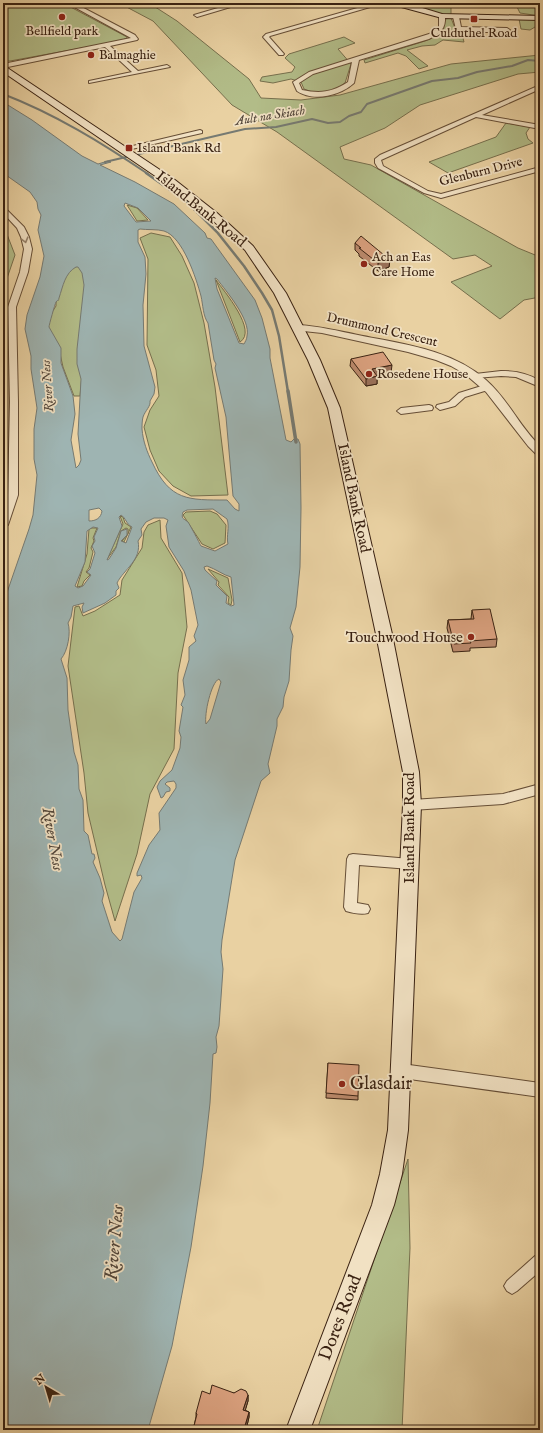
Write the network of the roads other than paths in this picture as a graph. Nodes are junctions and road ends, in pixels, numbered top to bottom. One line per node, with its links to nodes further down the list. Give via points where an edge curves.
1 (70, 3): 10 (street, via 135,39)
2 (241, 3): 5 (street)
3 (381, 3): 11 (street, via 266,36)
4 (397, 3): 6 (main road)
5 (196, 15)
6 (442, 16): 7 (main road); 12 (street, via 443,26 440,31 427,38)
7 (456, 17): 8 (main road); 9 (street, via 458,28)
8 (540, 18)
9 (507, 30)
10 (107, 46): 14 (street); 15 (street)
11 (281, 54)
12 (356, 59): 12 (street, via 351,83 337,92 317,96 300,91 296,82 311,73)
13 (158, 60): 15 (street, via 168,68)
14 (3, 67): 21 (main road, Island Bank Road)
15 (137, 73): 16 (street, via 89,80)
16 (96, 87)
17 (540, 87): 18 (street, Glenburn Drive)
18 (474, 115): 19 (street); 22 (street, Glenburn Drive, via 382,156 378,159 380,167 426,192 441,196)
19 (540, 127)
20 (200, 132): 21 (street)
21 (128, 153): 24 (main road, Island Bank Road, via 172,182 249,248 280,293)
22 (540, 169)
23 (3, 209): 32 (street, one-way to 32, via 20,227 26,237 28,249 24,272 12,307 13,495)
24 (298, 328): 25 (street, Drummond Crescent, via 318,329 429,354 460,366); 34 (main road, Island Bank Road, via 334,408 404,735 411,772)
25 (475, 376): 26 (street, via 515,373); 27 (street, Drummond Crescent)
26 (540, 384)
27 (488, 387): 28 (street, via 462,395 452,404); 31 (street, Drummond Crescent)
28 (440, 407)
29 (429, 408): 30 (street)
30 (401, 411)
31 (540, 452)
32 (3, 526)
33 (540, 789): 34 (street, via 503,799)
34 (412, 805): 35 (main road, Island Bank Road)
35 (410, 864): 36 (street, via 353,859 350,908); 37 (main road, Island Bank Road)
36 (364, 909)
37 (402, 1071): 38 (street); 39 (main road, Island Bank Road, via 398,1130)
38 (540, 1090)
39 (383, 1205): 42 (main road, Dores Road)
40 (540, 1261): 41 (street)
41 (512, 1286)
42 (298, 1430)

